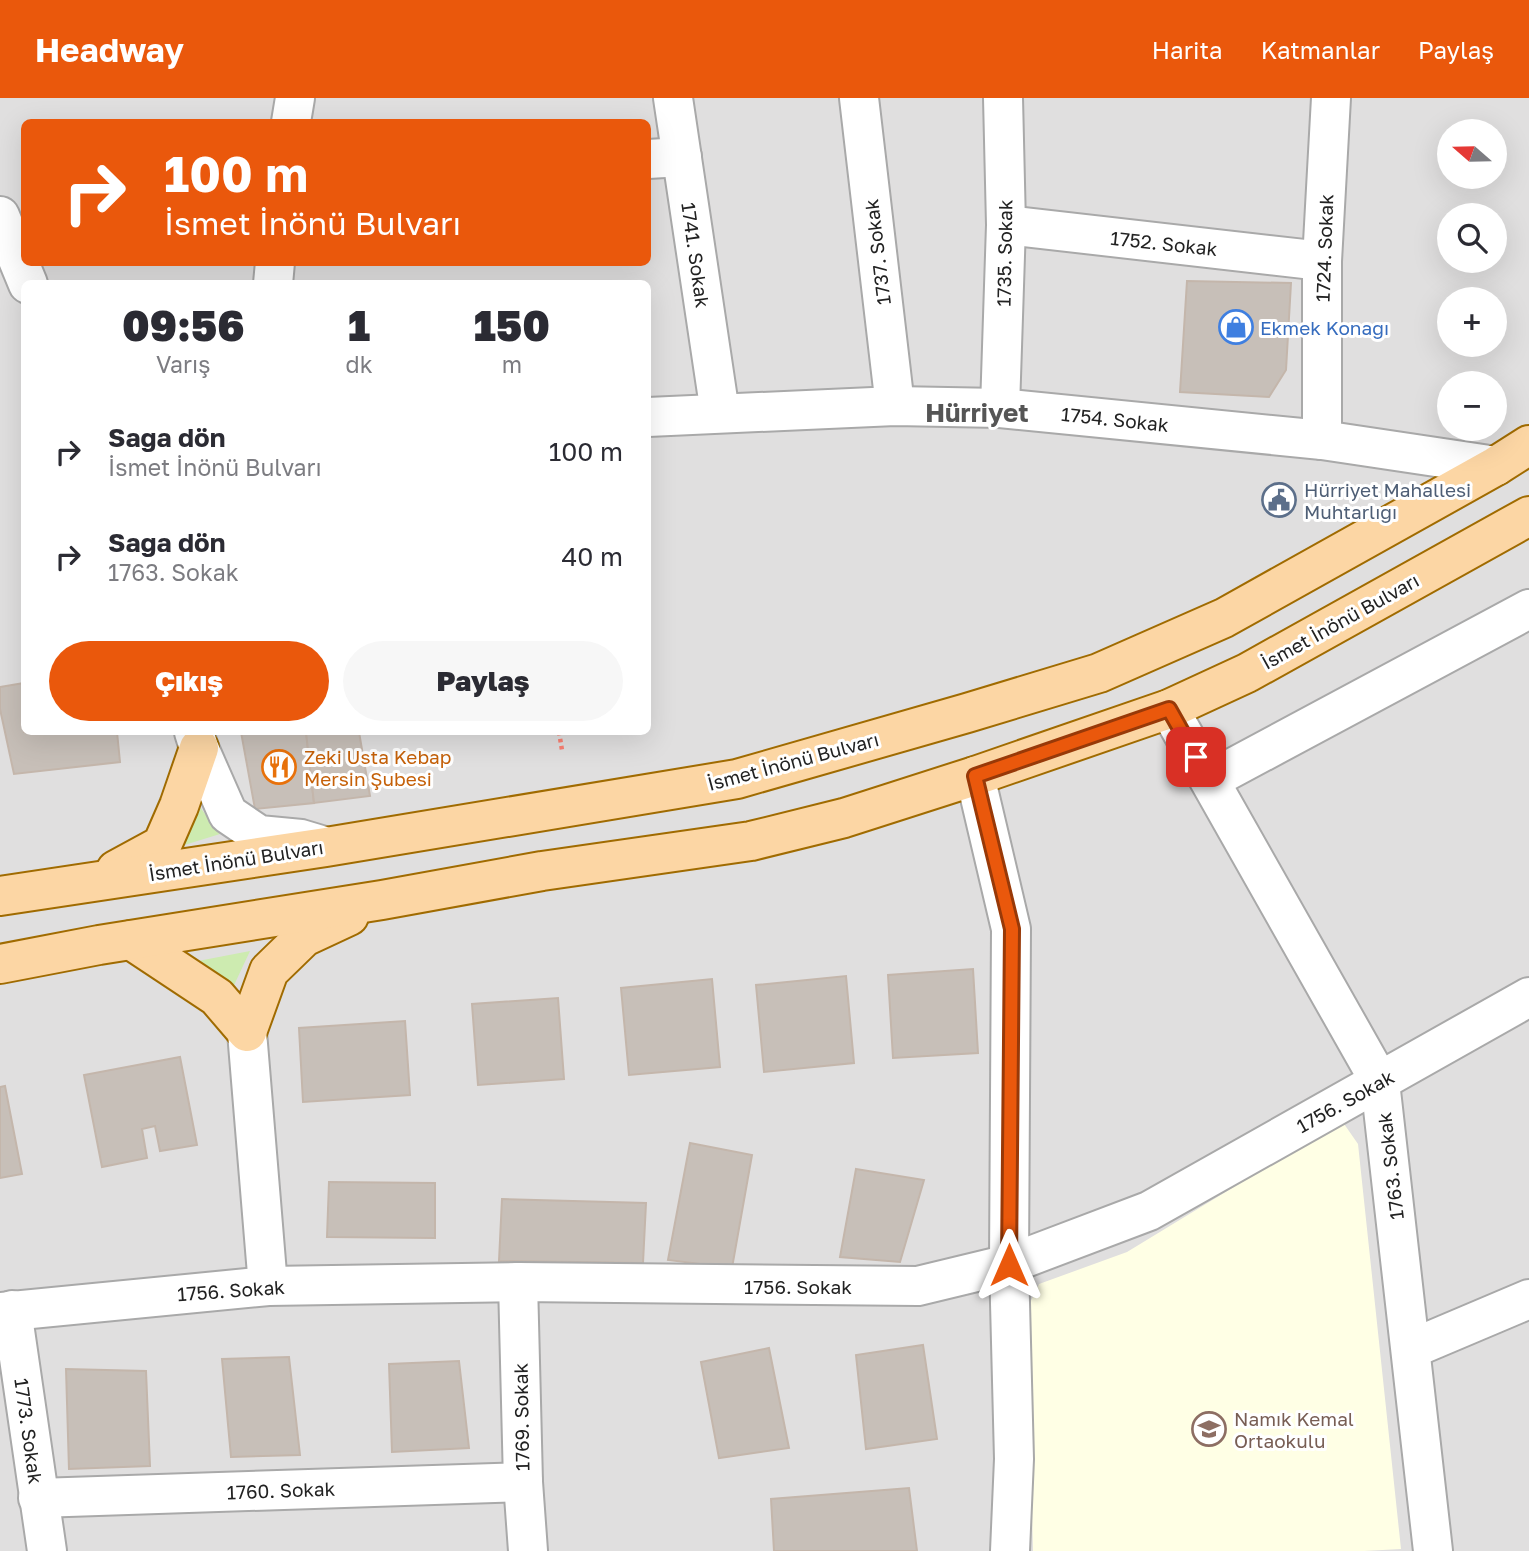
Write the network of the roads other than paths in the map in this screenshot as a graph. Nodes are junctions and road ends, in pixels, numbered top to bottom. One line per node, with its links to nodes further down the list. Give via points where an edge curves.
1 (295, 98): 6 (street)
2 (673, 98): 7 (street, 1741. Sokak)
3 (859, 98): 12 (street, 1737. Sokak)
4 (1003, 98): 9 (street, 1735. Sokak)
5 (1331, 98): 10 (street, 1724. Sokak)
6 (291, 119)
7 (665, 158): 14 (street, 1741. Sokak)
8 (0, 216): 11 (street)
9 (1006, 225): 10 (street, 1752. Sokak); 13 (street, 1735. Sokak)
10 (1322, 261): 16 (street, 1724. Sokak)
11 (26, 280)
12 (895, 405): 13 (street, 1754. Sokak); 14 (street, 1754. Sokak)
13 (1000, 408): 16 (street, 1754. Sokak)
14 (720, 413): 15 (street, 1754. Sokak)
15 (651, 417)
16 (1322, 440): 18 (street, 1754. Sokak)
17 (1529, 446): 18 (main road, İsmet İnönü Bulvarı)
18 (1496, 466): 25 (main road, İsmet İnönü Bulvarı, via 1224,618 1099,673 737,779)
19 (1529, 516): 21 (main road, İsmet İnönü Bulvarı, via 1247,673)
20 (1529, 609): 24 (street)
21 (1169, 709): 23 (main road, İsmet İnönü Bulvarı); 24 (street, 1763. Sokak)
22 (196, 740): 25 (street, via 228,814 259,835); 26 (main road, via 179,806 162,845)
23 (975, 776): 28 (main road, İsmet İnönü Bulvarı, via 844,818 751,841); 34 (street, via 1012,929)
24 (1210, 780): 33 (street, 1763. Sokak)
25 (326, 847): 26 (main road, İsmet İnönü Bulvarı)
26 (93, 882): 27 (main road, İsmet İnönü Bulvarı)
27 (0, 896)
28 (382, 900): 29 (main road, İsmet İnönü Bulvarı); 32 (main road, via 304,937 269,971)
29 (131, 940): 30 (main road, İsmet İnönü Bulvarı); 32 (main road, via 217,997)
30 (0, 964)
31 (1529, 997): 33 (street, 1756. Sokak)
32 (247, 1032): 36 (street)
33 (1380, 1082): 34 (street, 1756. Sokak, via 1149,1210); 39 (street, 1763. Sokak)
34 (1009, 1265): 35 (street, 1756. Sokak, via 918,1286); 44 (street, via 1014,1459)
35 (519, 1282): 36 (street, 1756. Sokak); 40 (street, 1769. Sokak)
36 (268, 1286): 38 (street, 1756. Sokak)
37 (1529, 1298): 39 (street)
38 (6, 1311): 41 (street, 1773. Sokak)
39 (1411, 1349): 45 (street, 1763. Sokak)
40 (523, 1482): 41 (street, 1760. Sokak); 43 (street, 1769. Sokak)
41 (38, 1498): 42 (street, 1773. Sokak)
42 (47, 1551)
43 (528, 1551)
44 (1010, 1551)
45 (1433, 1551)

